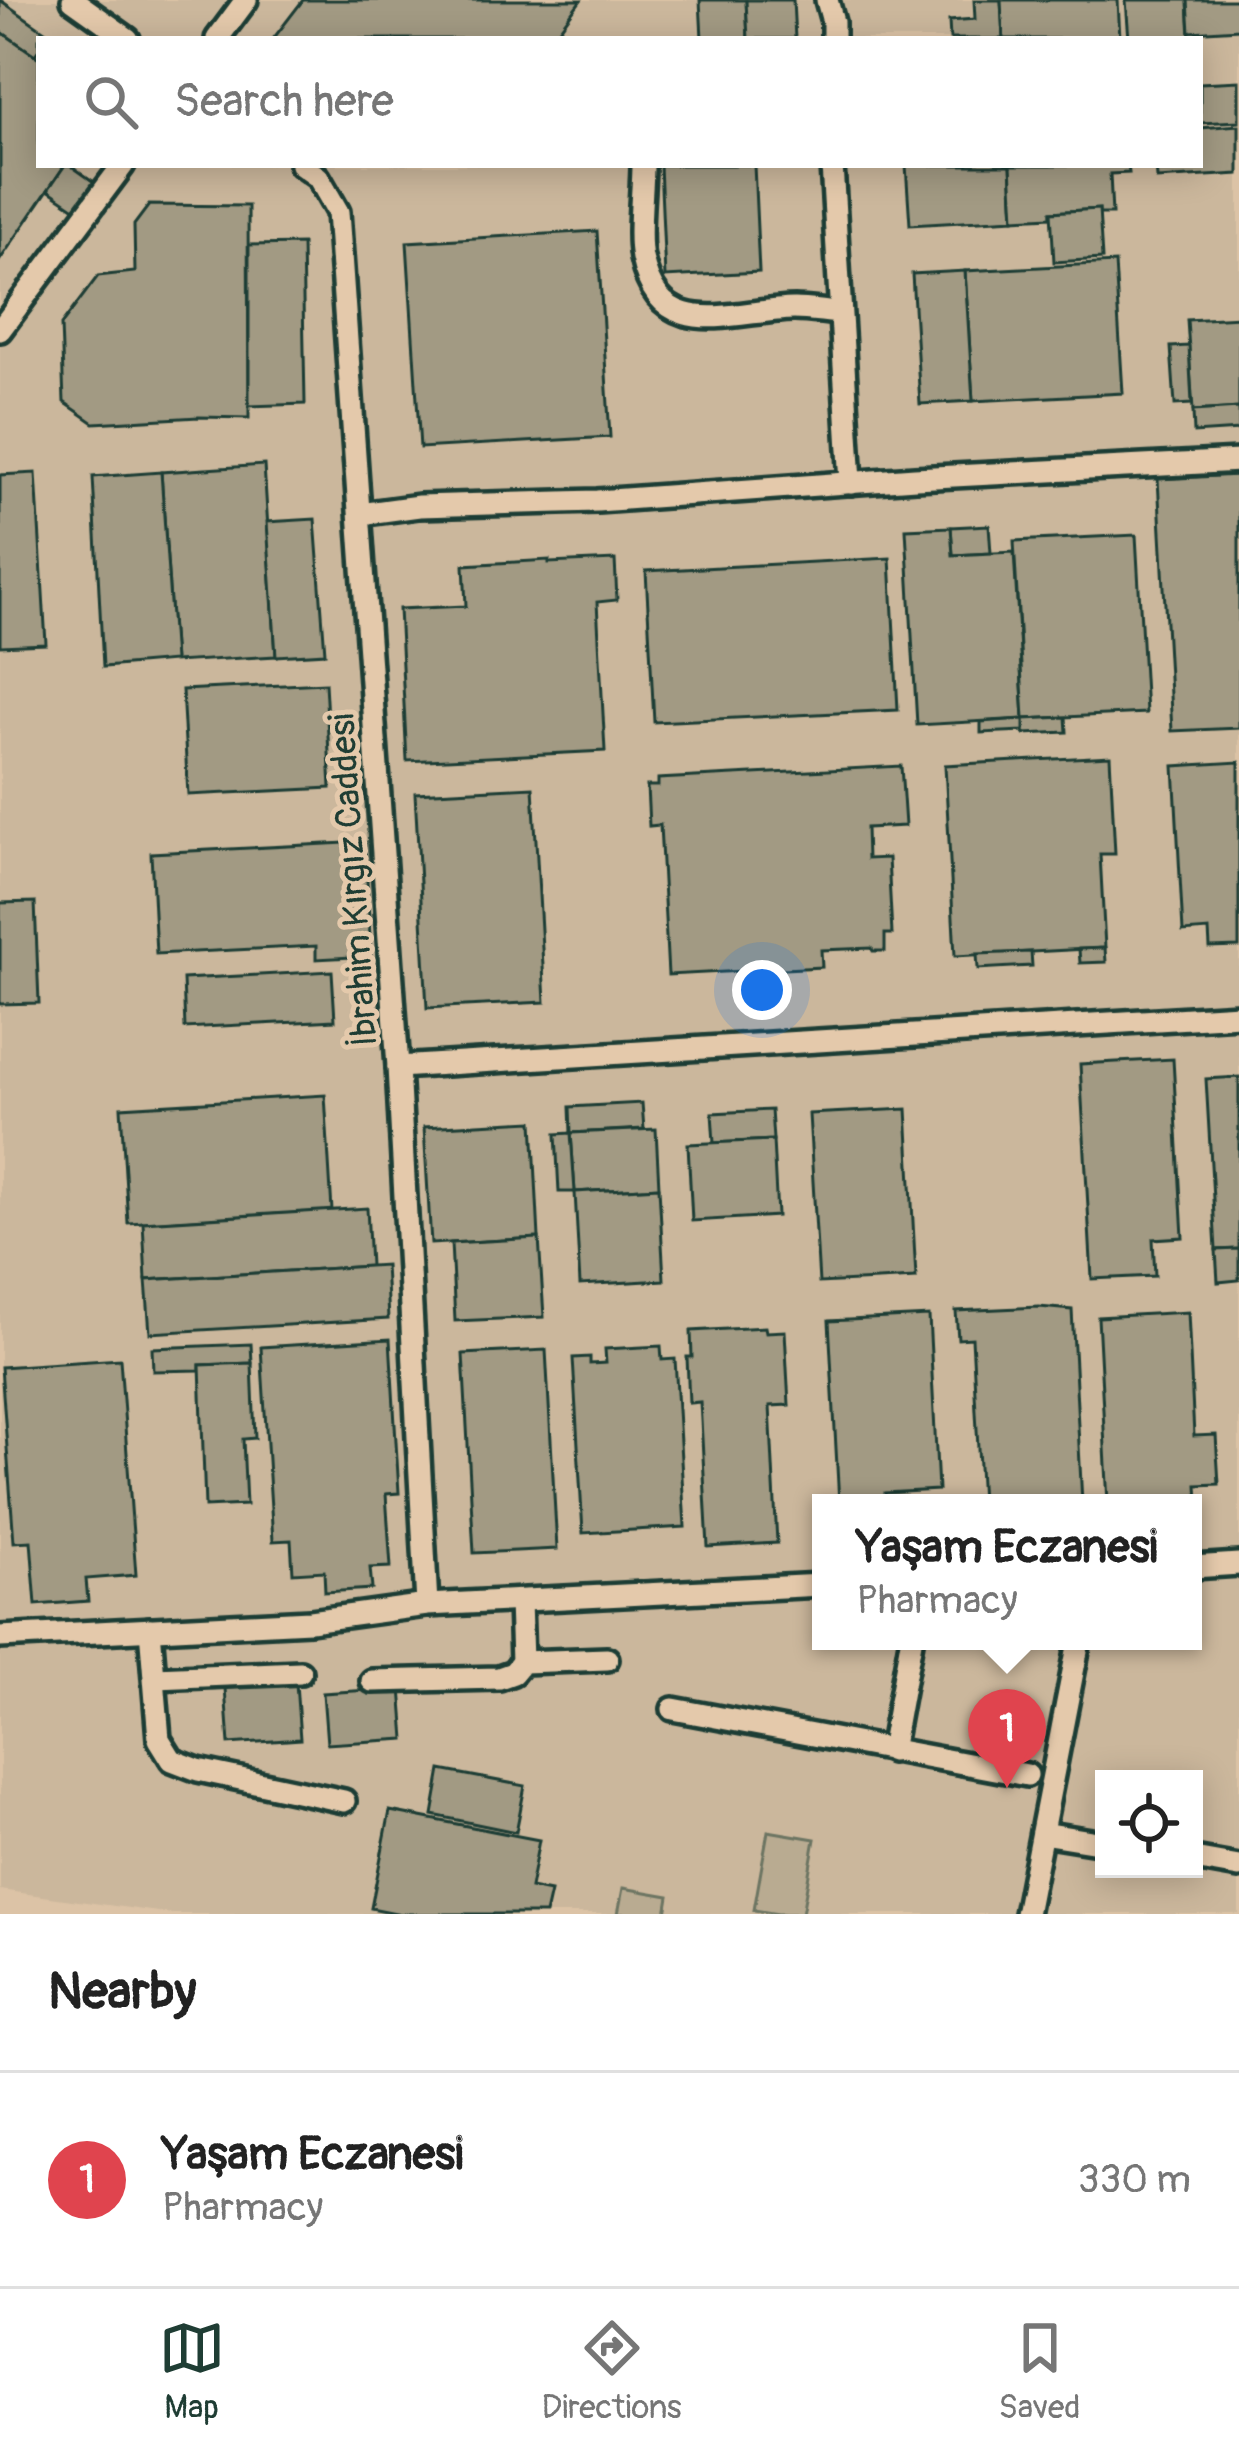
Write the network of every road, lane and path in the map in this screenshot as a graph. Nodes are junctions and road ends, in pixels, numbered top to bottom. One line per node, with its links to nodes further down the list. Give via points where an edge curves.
1 (73, 0): 4 (street)
2 (246, 0): 5 (street)
3 (827, 0): 6 (street)
4 (124, 36)
5 (219, 36)
6 (833, 36)
7 (121, 168): 12 (street)
8 (305, 168): 15 (street, İbrahim Kırgız Caddesi, via 338,212)
9 (643, 168): 11 (street, via 641,256 670,310 713,319 794,309)
10 (832, 168): 11 (street)
11 (840, 313): 14 (street)
12 (0, 330)
13 (1239, 461): 14 (street)
14 (850, 483): 15 (street)
15 (360, 514): 17 (street, İbrahim Kırgız Caddesi)
16 (1239, 1016): 17 (street)
17 (398, 1067): 22 (street, İbrahim Kırgız Caddesi)
18 (1239, 1564): 19 (street)
19 (1202, 1566)
20 (812, 1586): 21 (street)
21 (520, 1601): 22 (street); 28 (street)
22 (427, 1605): 23 (street)
23 (150, 1629): 24 (street); 30 (street)
24 (0, 1636)
25 (909, 1650): 33 (street)
26 (1077, 1650): 36 (street)
27 (607, 1659): 28 (street)
28 (522, 1662): 31 (street, via 499,1678)
29 (300, 1672): 30 (street)
30 (154, 1678): 35 (street, via 159,1739 172,1760)
31 (372, 1681)
32 (673, 1709): 33 (street)
33 (890, 1751): 34 (street)
34 (1027, 1775)
35 (344, 1801)
36 (1042, 1833): 37 (street); 40 (street)
37 (1095, 1842)
38 (1203, 1861): 39 (street)
39 (1239, 1867)
40 (1026, 1914)

